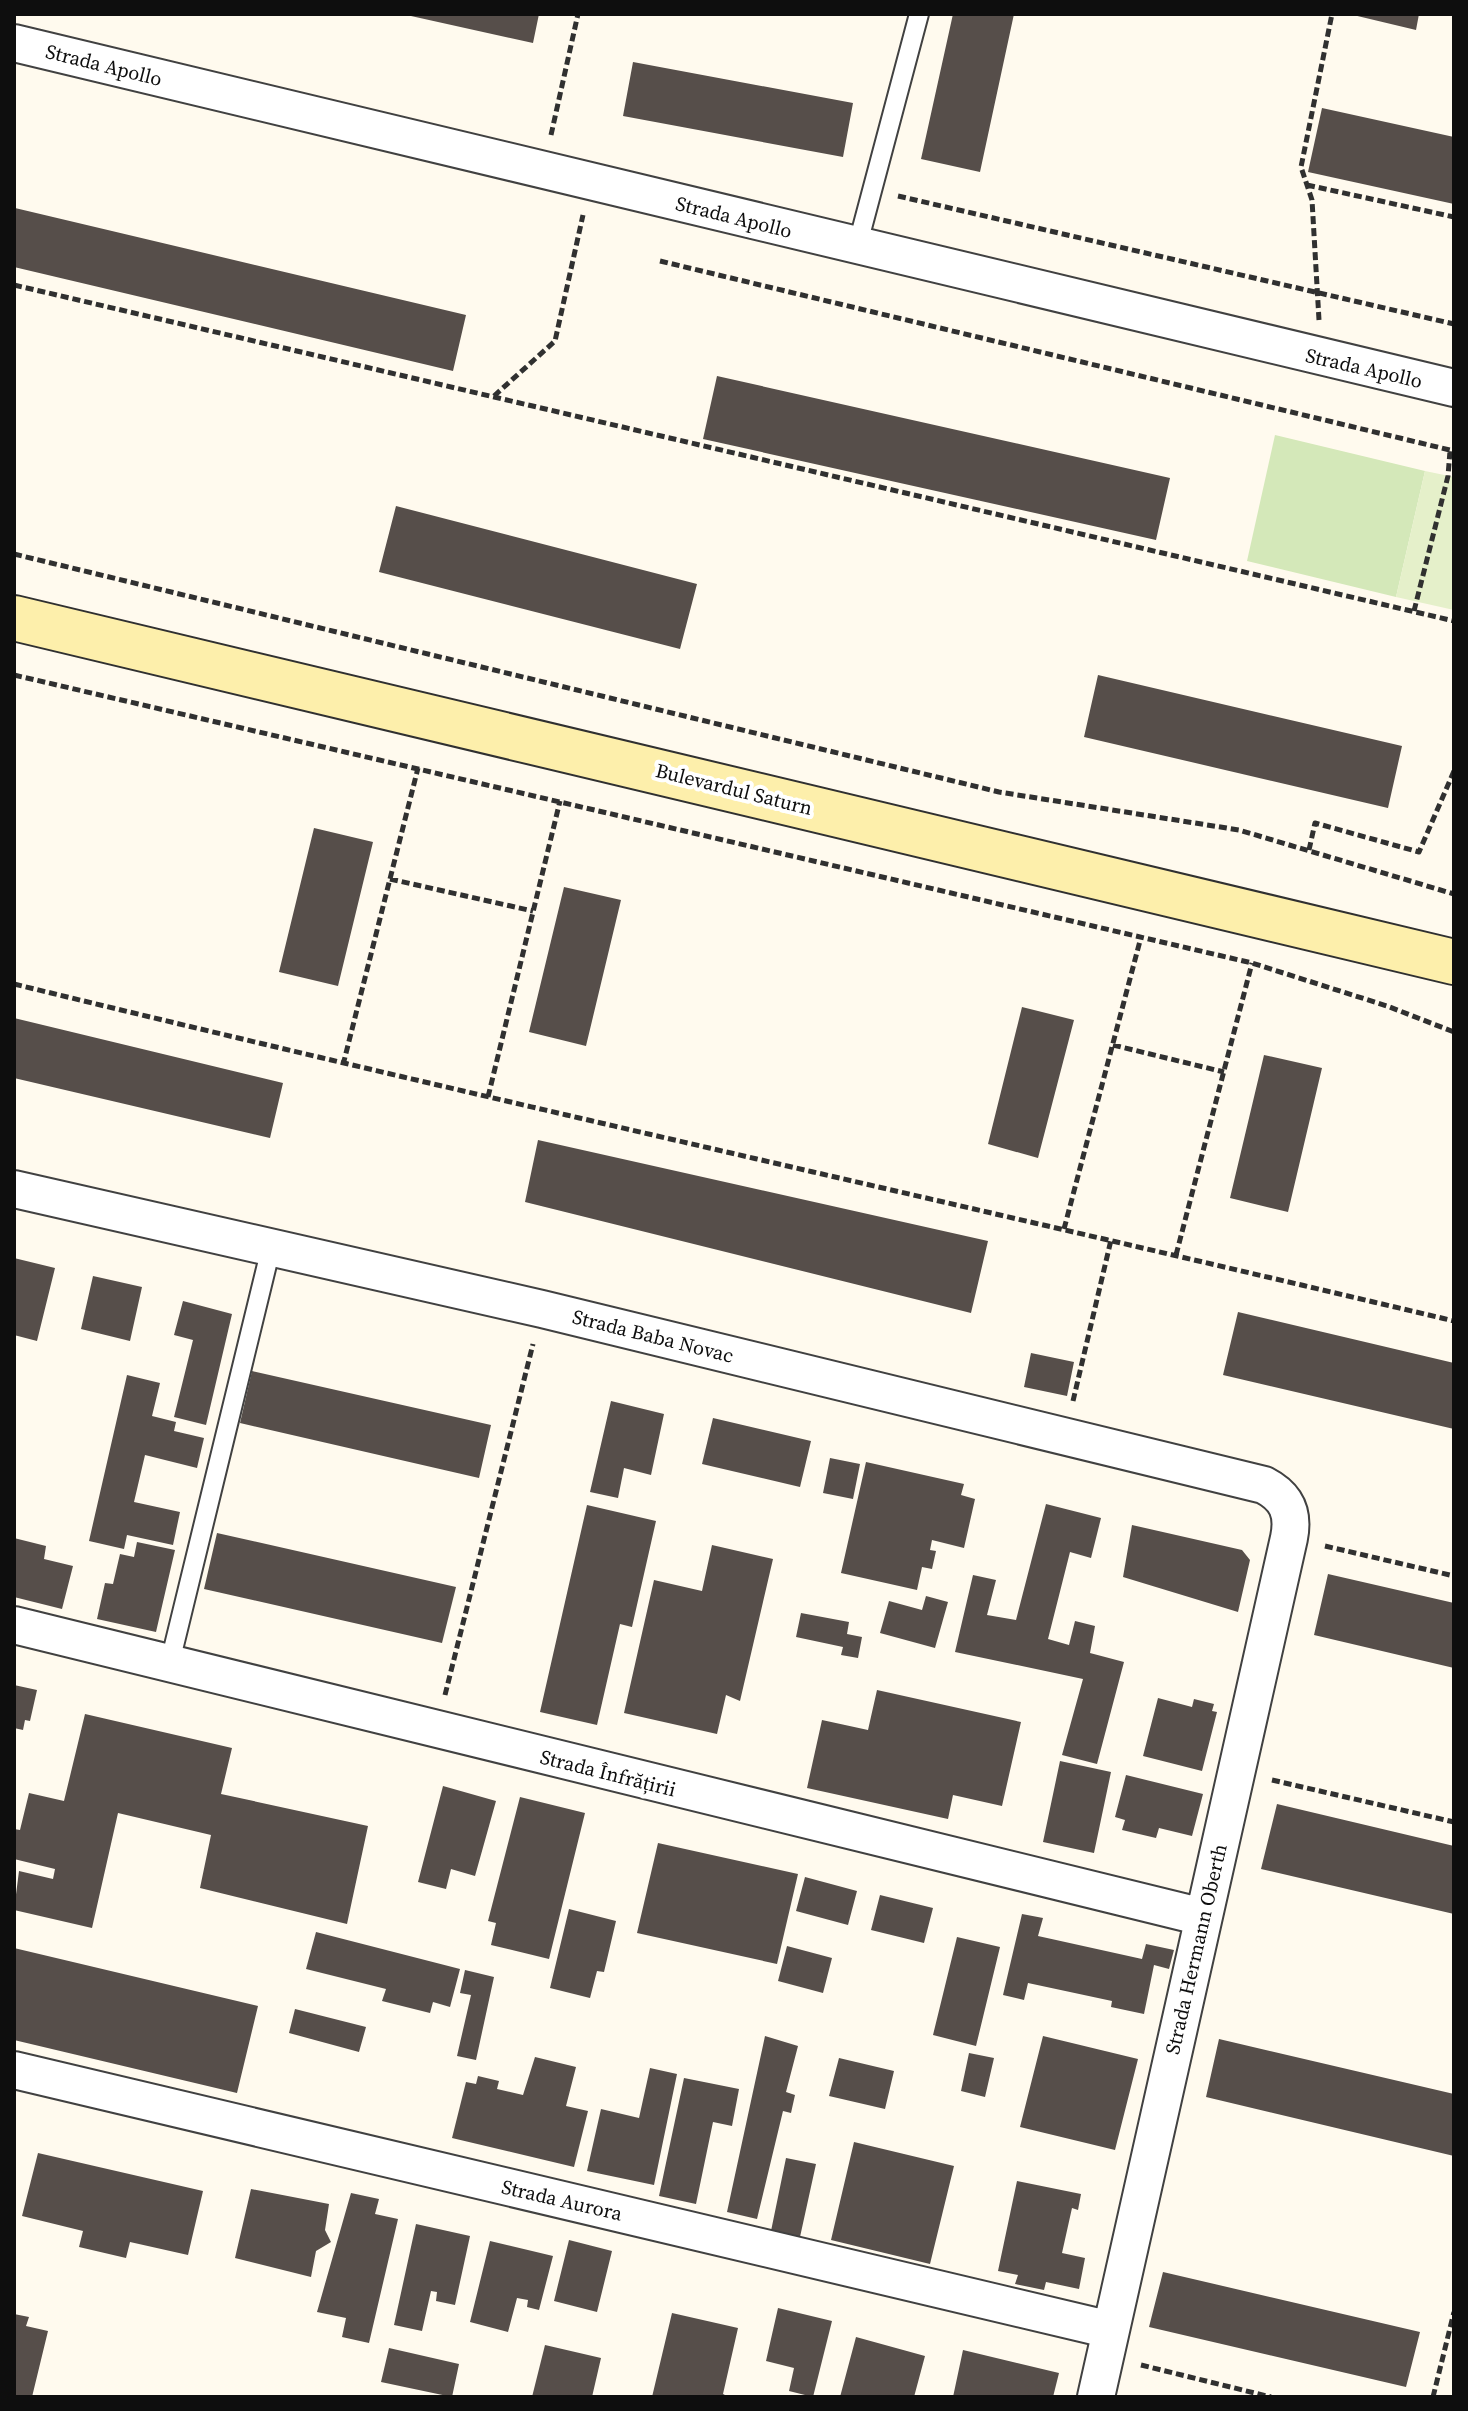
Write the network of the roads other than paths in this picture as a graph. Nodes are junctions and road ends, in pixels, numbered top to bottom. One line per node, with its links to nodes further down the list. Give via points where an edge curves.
1 (919, 14): 3 (lane)
2 (14, 43): 3 (street, Strada Apollo)
3 (857, 247): 4 (street, Strada Apollo)
4 (1454, 388)
5 (14, 618): 6 (main road, Bulevardul Saturn)
6 (1446, 966)
7 (14, 1189): 8 (street, Strada Baba Novac)
8 (271, 1248): 9 (street, Strada Baba Novac, via 1264,1485); 11 (lane)
9 (1286, 1501): 12 (street, Strada Hermann Oberth, via 1291,1513 1289,1538)
10 (14, 1625): 11 (street, Strada Înfrățirii)
11 (170, 1662): 12 (street, Strada Înfrățirii)
12 (1203, 1917): 14 (street, Strada Hermann Oberth)
13 (14, 2070): 14 (street, Strada Aurora)
14 (1108, 2344): 15 (street, Strada Hermann Oberth)
15 (1096, 2397)

